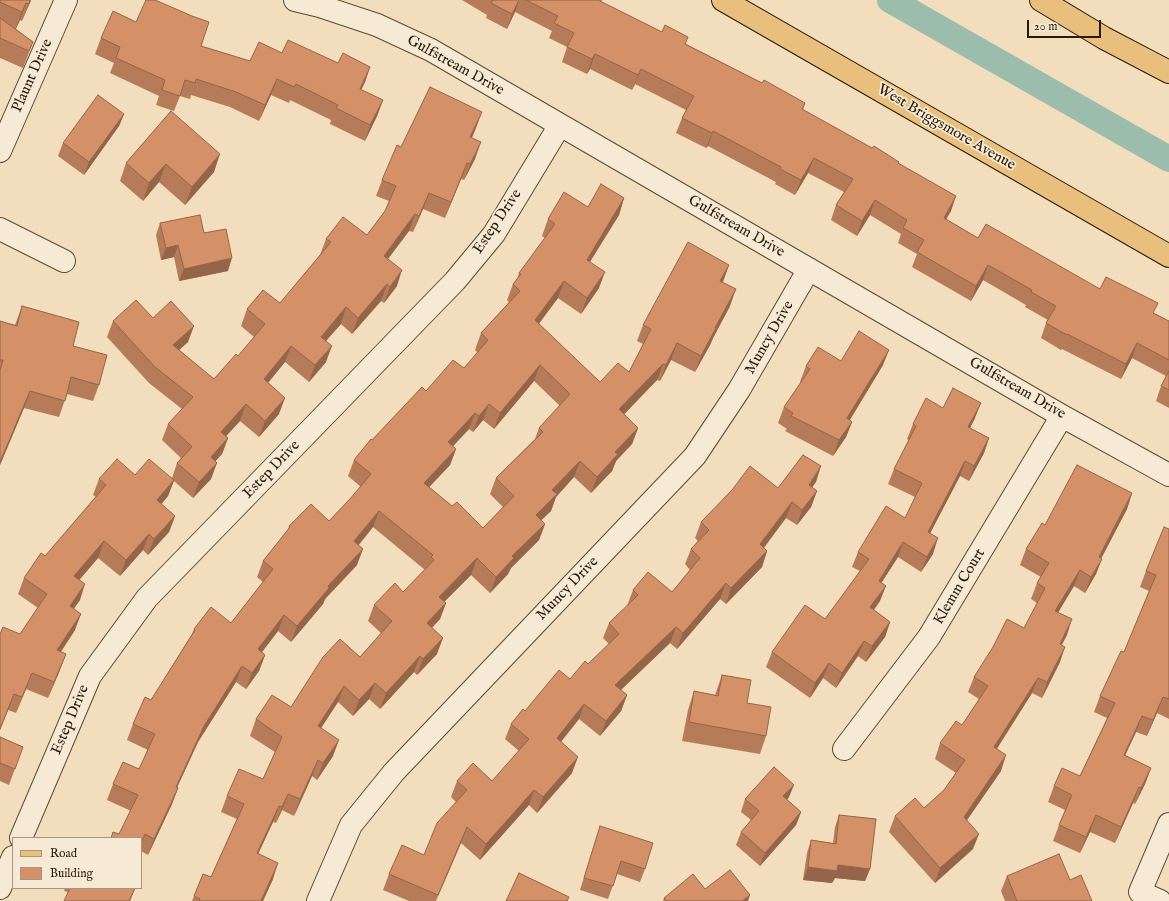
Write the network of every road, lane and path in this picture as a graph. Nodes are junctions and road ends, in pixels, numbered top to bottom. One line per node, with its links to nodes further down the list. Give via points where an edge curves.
1 (66, 0): 7 (street, Plaunt Drive)
2 (294, 0): 6 (street, Gulfstream Drive, via 377,25 431,50)
3 (723, 0): 9 (main road, West Briggsmore Avenue)
4 (1041, 0): 5 (main road, via 1104,38)
5 (1169, 72)
6 (560, 125): 11 (street, Gulfstream Drive); 16 (street, Estep Drive, via 494,234 455,281 147,598 90,676)
7 (0, 151)
8 (0, 229): 10 (street)
9 (1169, 256)
10 (64, 260)
11 (810, 269): 12 (street, Gulfstream Drive); 19 (street, Muncy Drive, via 739,390 695,456 394,772 350,825)
12 (1062, 416): 13 (street, Gulfstream Drive); 14 (street, Klemm Court, via 929,637)
13 (1169, 475)
14 (844, 749)
15 (1169, 824): 20 (street, via 1140,892)
16 (21, 837)
17 (12, 859): 18 (street)
18 (0, 888)
19 (318, 901)
20 (1160, 901)

